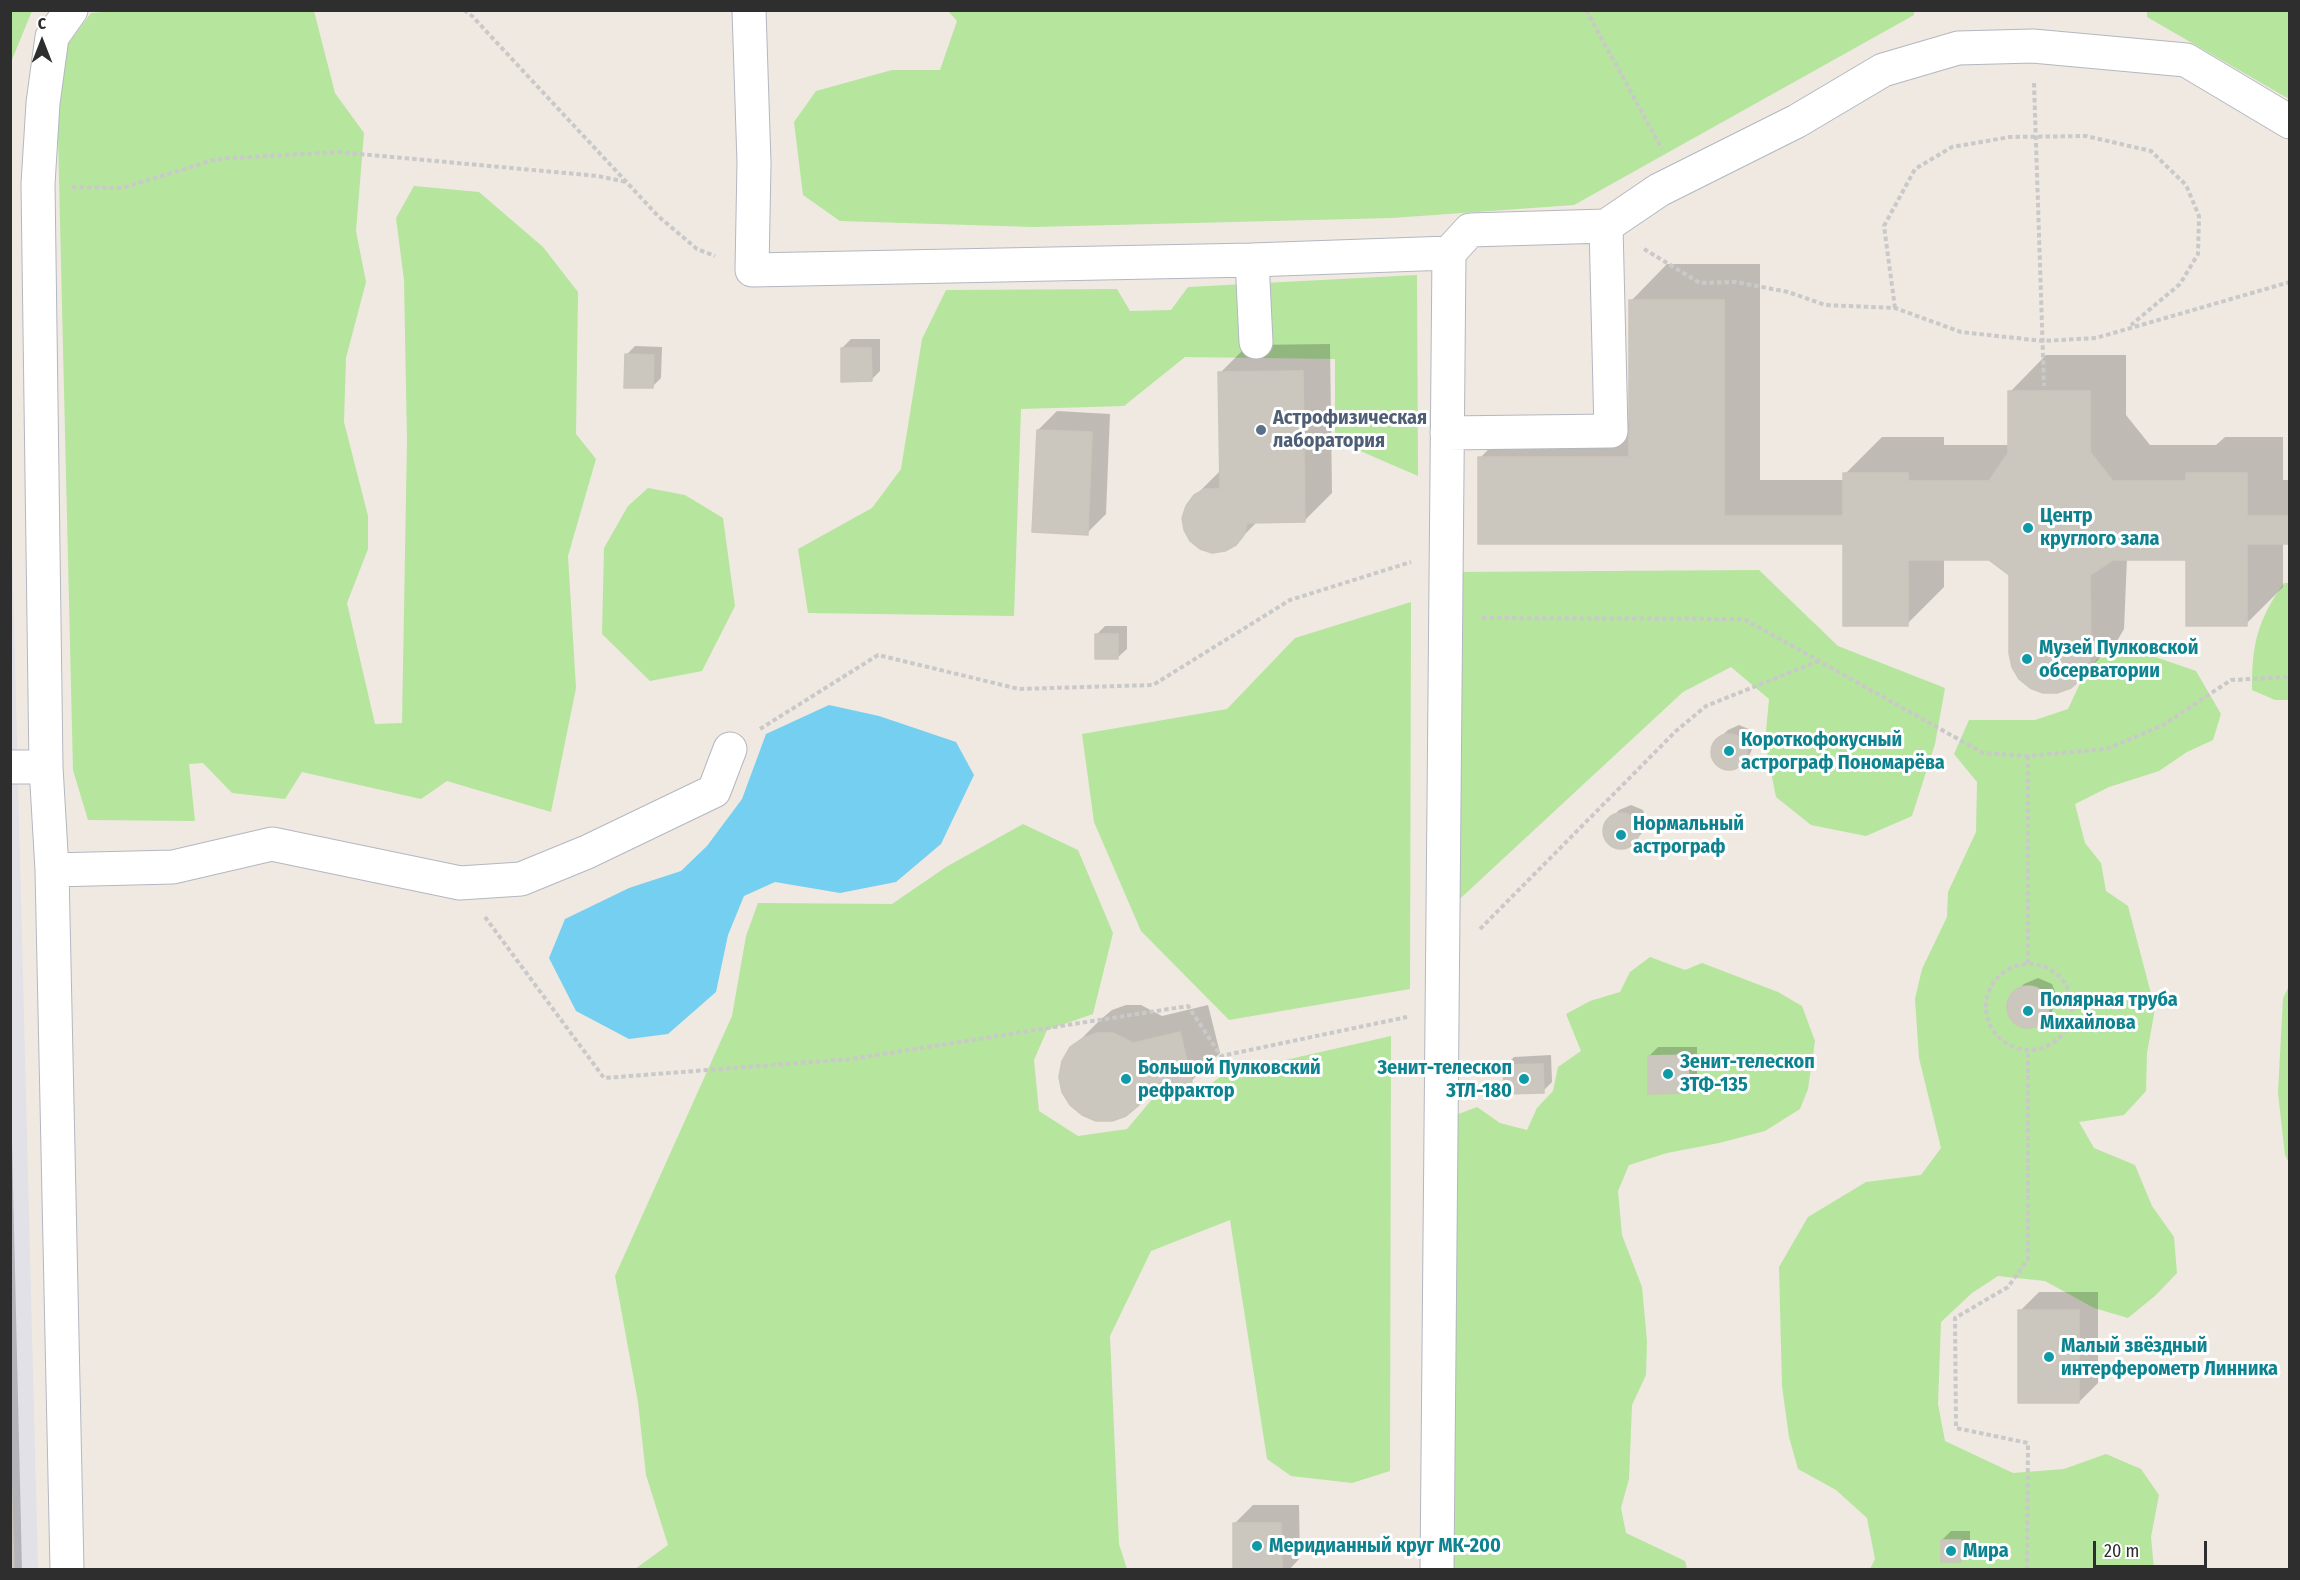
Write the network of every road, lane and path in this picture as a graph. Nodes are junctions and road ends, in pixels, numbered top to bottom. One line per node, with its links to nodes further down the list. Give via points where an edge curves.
1 (71, 10): 10 (lane, via 52,38 43,103)
2 (464, 10): 9 (path)
3 (749, 10): 14 (lane, via 754,163)
4 (1586, 10): 8 (path)
5 (2033, 46): 6 (lane, via 2186,60); 7 (path); 8 (lane, via 1958,48 1883,70 1797,121)
6 (2289, 122)
7 (2035, 137): 16 (path, via 1952,147 1915,169 1884,226); 17 (path, via 2086,136 2151,151 2186,185 2199,216 2198,254 2180,284); 18 (path)
8 (1680, 180): 11 (lane)
9 (626, 182): 10 (path, via 598,176 338,152 217,159 122,188); 14 (path, via 697,249)
10 (24, 184): 29 (lane)
11 (1606, 226): 12 (lane, via 1470,230); 16 (path, via 1700,283 1736,282 1788,292 1825,305); 21 (lane, via 1611,431)
12 (1449, 253): 13 (lane); 21 (lane)
13 (1252, 260): 14 (lane); 19 (lane)
14 (752, 270)
15 (2289, 282): 17 (path)
16 (1895, 308): 18 (path, via 1961,332)
17 (2128, 327): 18 (path, via 2096,338)
18 (2043, 341): 20 (path)
19 (1256, 342)
20 (2044, 386)
21 (1447, 433): 22 (lane)
22 (1446, 551): 23 (lane); 26 (path, via 1290,600 1153,685 1019,689 878,655)
23 (1445, 618): 24 (path, via 1744,619); 33 (lane)
24 (1821, 660): 27 (path, via 1983,753); 33 (path, via 1706,706 1676,731)
25 (2289, 677): 27 (path, via 2231,680 2163,725 2107,749)
26 (730, 749): 31 (lane, via 714,791 521,879)
27 (2028, 756): 32 (path)
28 (10, 767): 29 (lane)
29 (46, 767): 30 (lane)
30 (52, 870): 31 (lane, via 173,867 272,844); 38 (lane)
31 (460, 882): 34 (path, via 604,1078 851,1059 1188,1006 1221,1056)
32 (2028, 964): 35 (path, via 2011,968 1997,978 1988,993 1986,1010 1999,1039); 35 (path, via 2045,966 2060,976 2070,990 2073,1008 2070,1025 2060,1039 2045,1048)
33 (1442, 968): 34 (lane)
34 (1442, 1009): 37 (lane)
35 (2028, 1051): 39 (path, via 2028,1259 2008,1287 1955,1318 1956,1428 2028,1443)
36 (1303, 1544): 37 (path)
37 (1437, 1557)
38 (68, 1569)
39 (2027, 1569)

